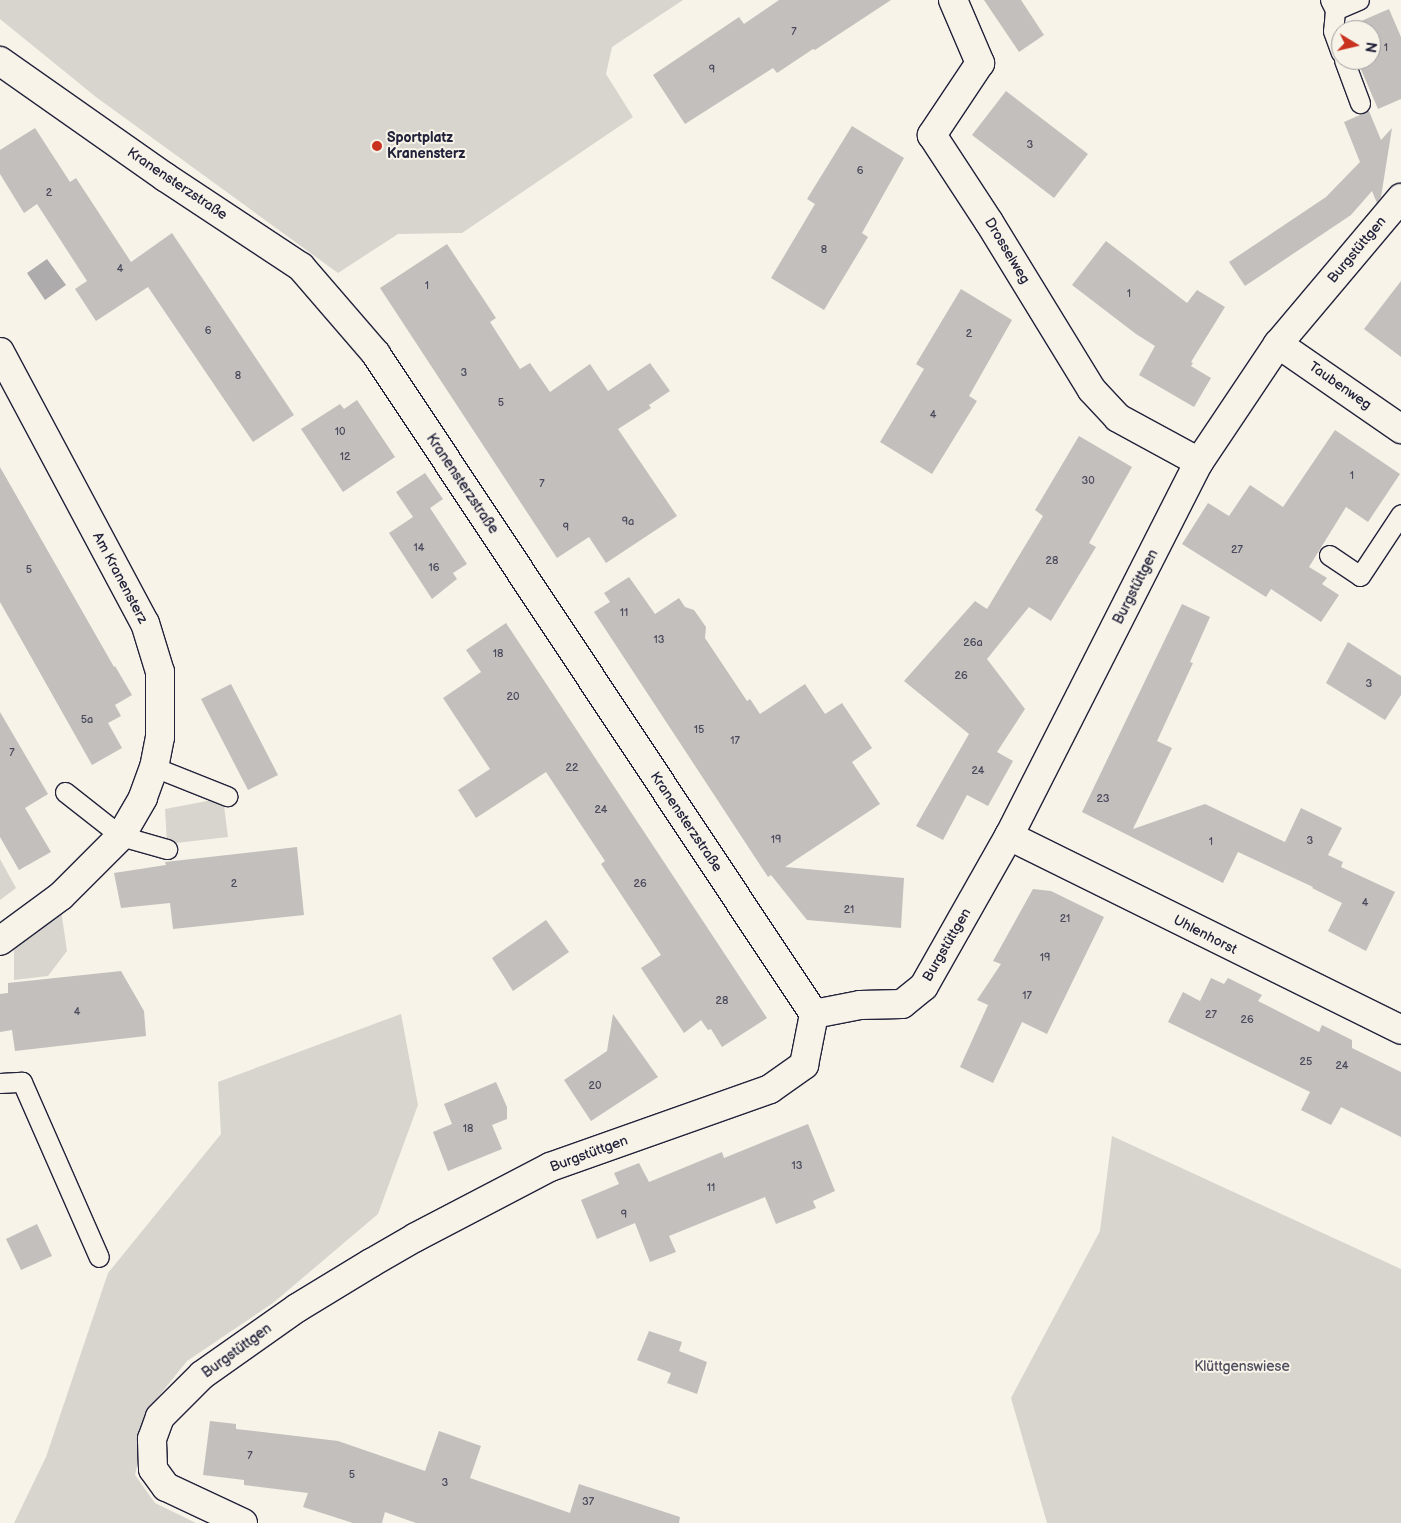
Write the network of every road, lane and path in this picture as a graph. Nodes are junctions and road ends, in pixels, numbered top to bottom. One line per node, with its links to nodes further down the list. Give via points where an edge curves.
1 (953, 0): 12 (street, Drosselweg, via 980,63 932,135 1092,390 1118,418)
2 (1359, 0): 3 (lane)
3 (1333, 5): 4 (lane)
4 (1333, 20)
5 (3, 70): 22 (street, Kranensterzstraße, via 301,267 376,354)
6 (1348, 70): 7 (lane)
7 (1360, 102)
8 (1401, 198): 9 (street, Burgstüttgen)
9 (1278, 344): 11 (street, Taubenweg); 12 (street, Burgstüttgen)
10 (0, 352): 15 (street, Am Kranensterz, via 145,623 160,672 160,737)
11 (1401, 429)
12 (1199, 462): 19 (street, Burgstüttgen)
13 (1401, 514): 14 (lane, via 1360,576)
14 (1329, 556)
15 (154, 767): 17 (lane); 18 (street, Am Kranensterz, via 143,798)
16 (65, 792): 18 (lane)
17 (227, 796)
18 (121, 836): 20 (lane); 21 (street, Am Kranensterz, via 61,896)
19 (1009, 836): 22 (street, Burgstüttgen, via 924,986 902,1004 860,1005); 23 (street, Uhlenhorst)
20 (168, 850)
21 (0, 941)
22 (814, 1014): 26 (street, Burgstüttgen, via 804,1066 770,1089 550,1167 416,1237 296,1308 202,1375 160,1417 152,1439 153,1468 166,1487)
23 (1401, 1030)
24 (0, 1084): 25 (lane, via 22,1082)
25 (99, 1257)
26 (243, 1523)

